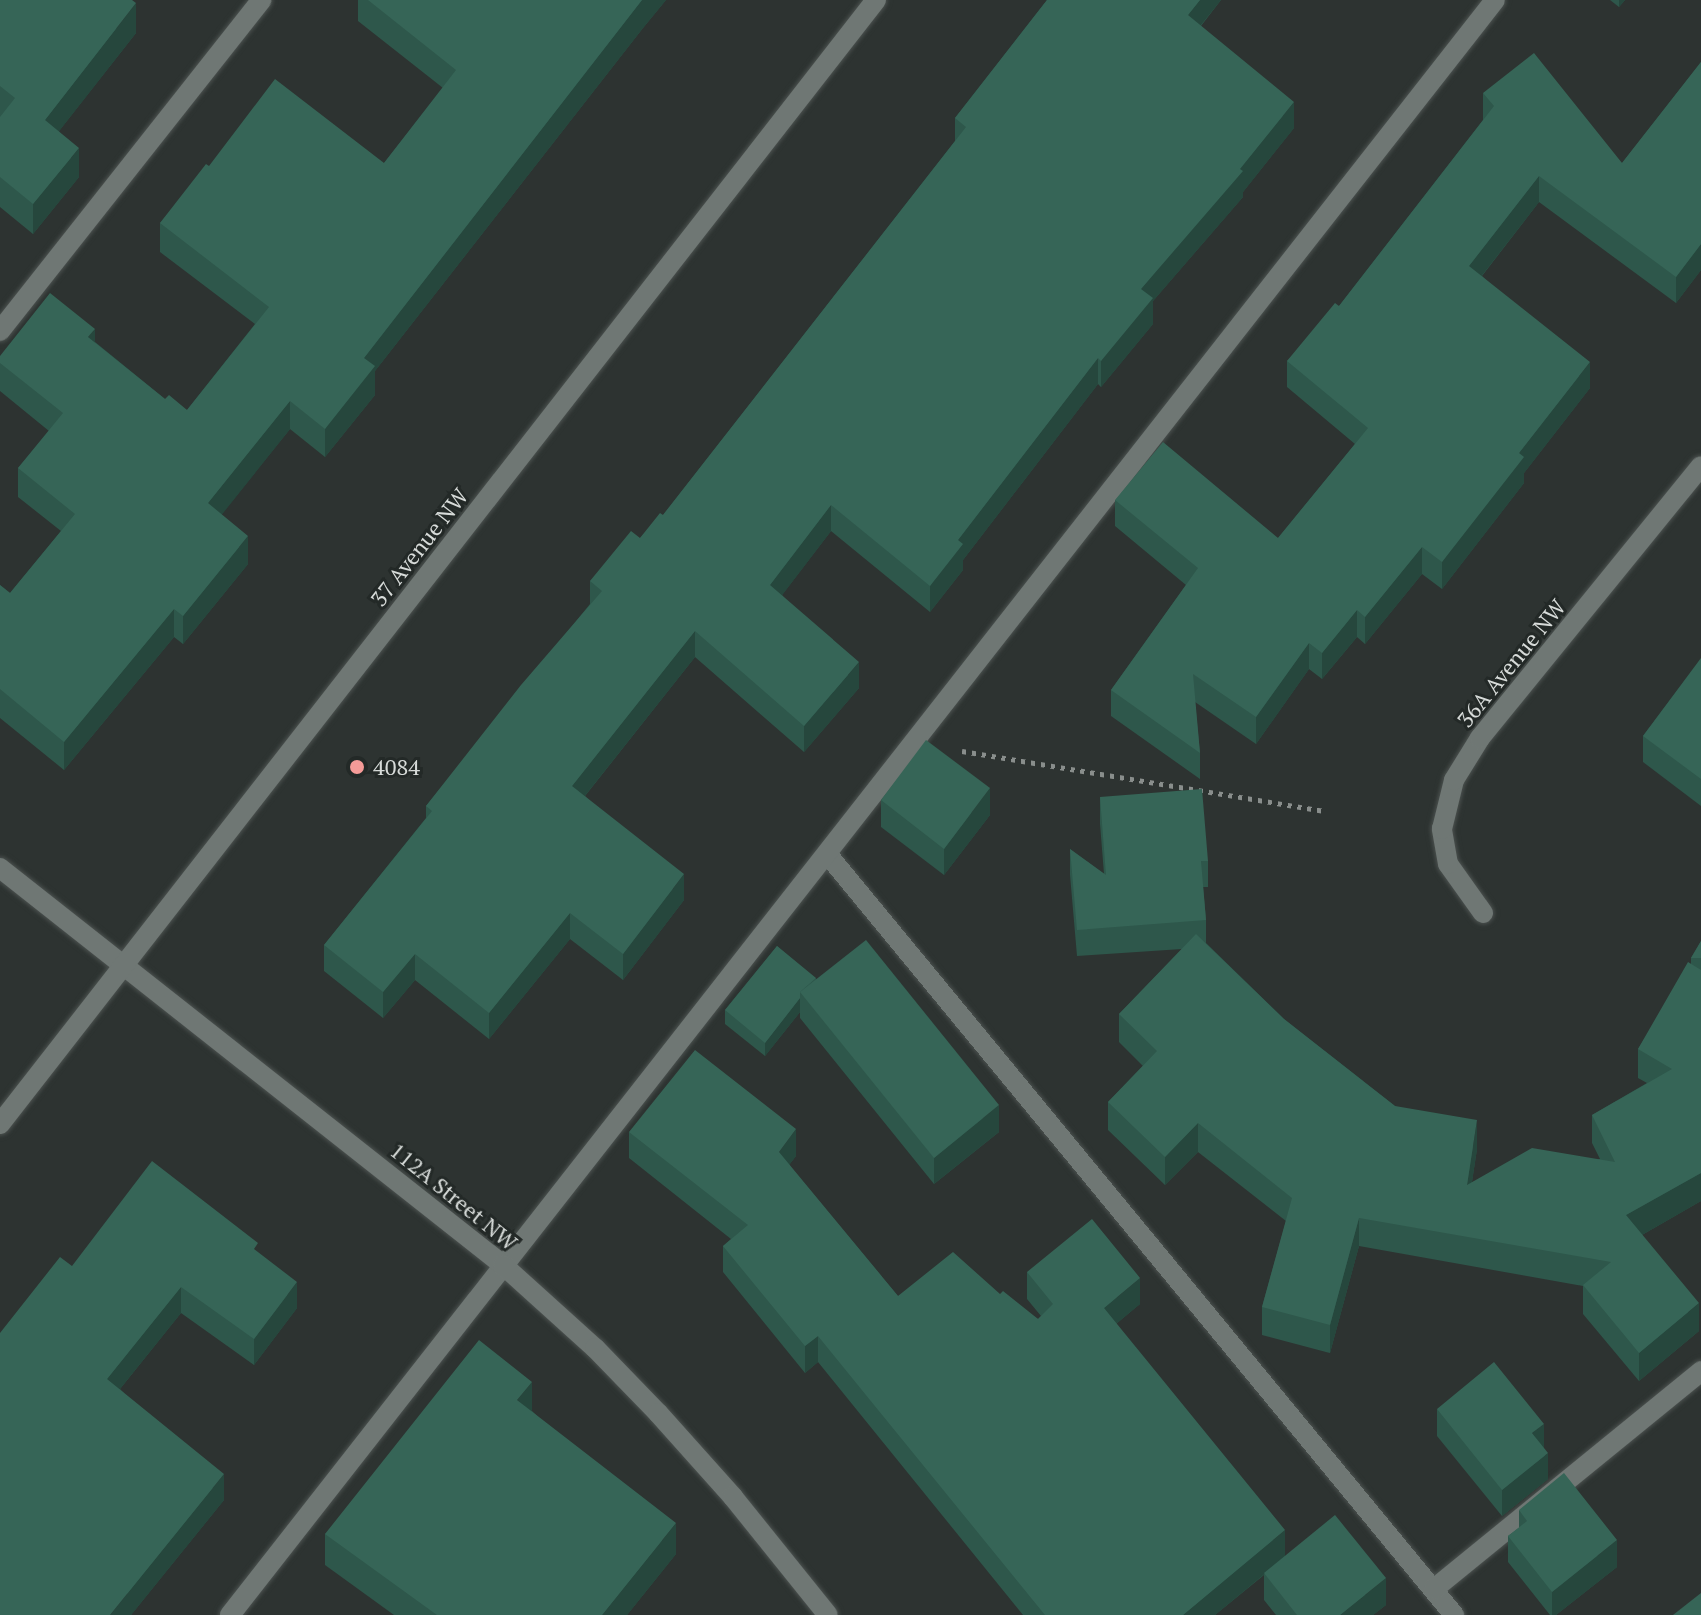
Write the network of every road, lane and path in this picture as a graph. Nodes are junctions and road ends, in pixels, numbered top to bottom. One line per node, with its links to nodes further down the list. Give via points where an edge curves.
1 (261, 0): 4 (street)
2 (876, 0): 11 (street, 37 Avenue NW)
3 (1495, 0): 6 (street)
4 (0, 331)
5 (1701, 466): 10 (street, 36A Avenue NW, via 1480,738 1454,780 1442,829 1448,864)
6 (914, 743): 7 (path); 8 (street)
7 (1326, 811)
8 (828, 855): 13 (street); 15 (street)
9 (0, 868): 11 (street, 112A Street NW)
10 (1483, 913)
11 (125, 964): 12 (street, 37 Avenue NW); 13 (street, 112A Street NW)
12 (0, 1124)
13 (503, 1265): 16 (street); 17 (street, 112A Street NW, via 658,1413)
14 (1701, 1371): 15 (street)
15 (1434, 1589): 18 (street)
16 (230, 1615)
17 (827, 1615)
18 (1454, 1615)

